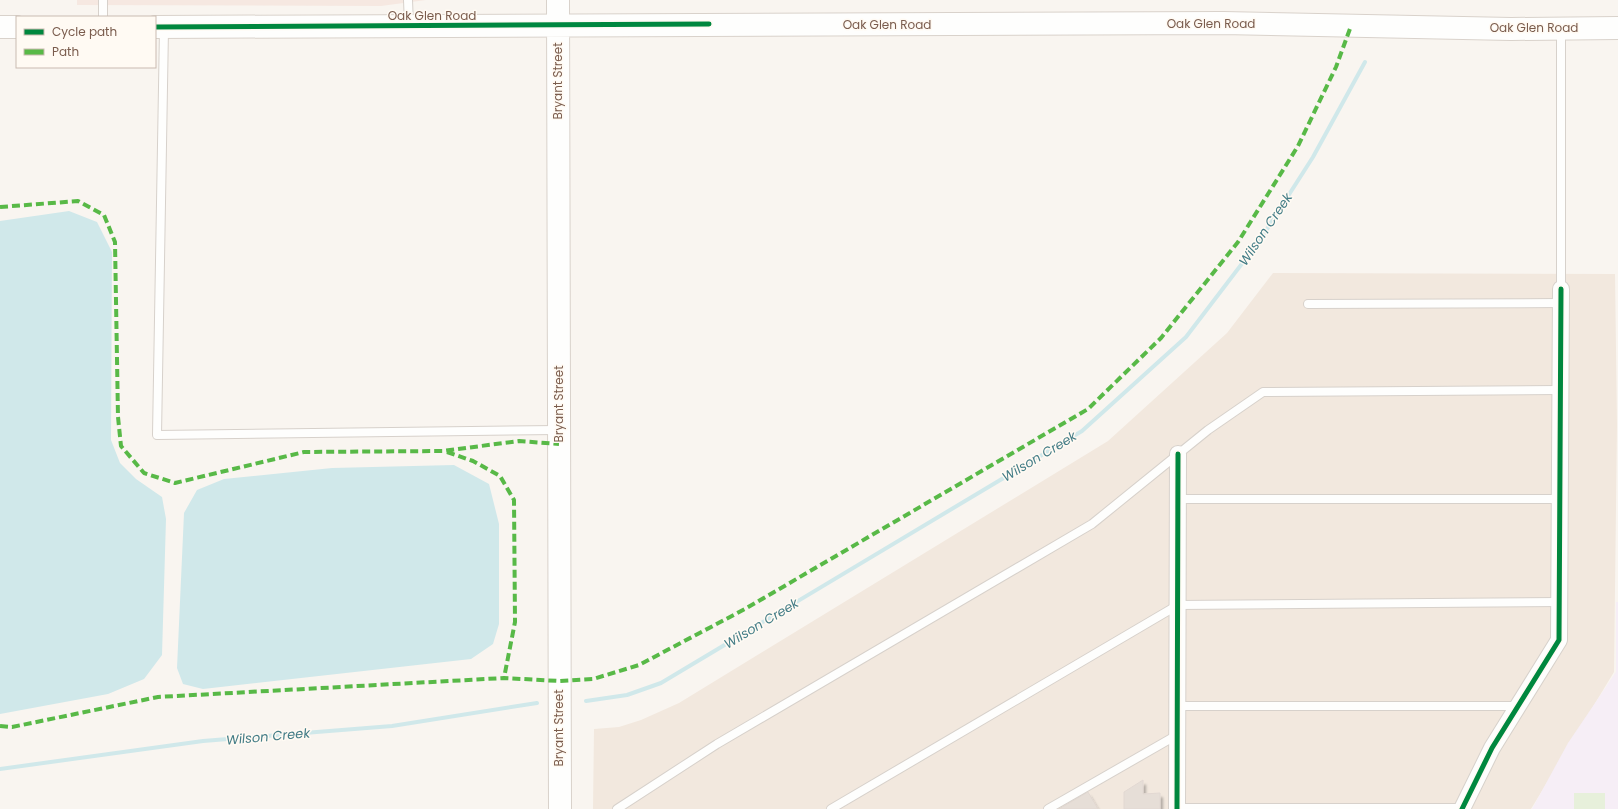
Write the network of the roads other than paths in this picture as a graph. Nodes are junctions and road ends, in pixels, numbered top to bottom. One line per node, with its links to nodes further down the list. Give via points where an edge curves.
1 (104, 0): 4 (lane)
2 (408, 0): 5 (lane)
3 (558, 0): 6 (main road, Bryant Street)
4 (104, 16)
5 (409, 26): 6 (main road, Oak Glen Road); 8 (main road, Oak Glen Road)
6 (558, 26): 10 (main road, Oak Glen Road, via 1223,23); 15 (main road, Bryant Street)
7 (16, 27): 9 (main road)
8 (159, 27): 15 (lane, via 156,435)
9 (0, 28)
10 (1561, 28): 11 (main road, Oak Glen Road); 12 (lane)
11 (1618, 28)
12 (1561, 296): 13 (lane); 14 (street)
13 (1308, 304)
14 (1561, 390): 16 (lane, via 1263,392); 18 (street)
15 (559, 430): 24 (main road, Bryant Street)
16 (1178, 454): 17 (street); 25 (lane, via 1092,524 717,744)
17 (1178, 499): 18 (lane); 20 (street)
18 (1560, 499): 19 (street)
19 (1560, 602): 20 (lane); 22 (street, via 1559,640)
20 (1178, 605): 21 (street); 26 (lane)
21 (1178, 706): 22 (lane); 23 (street)
22 (1518, 706): 29 (street, via 1492,748)
23 (1178, 735): 27 (lane); 28 (street)
24 (560, 809)
25 (618, 809)
26 (831, 809)
27 (1048, 809)
28 (1177, 809): 29 (lane)
29 (1462, 809)

